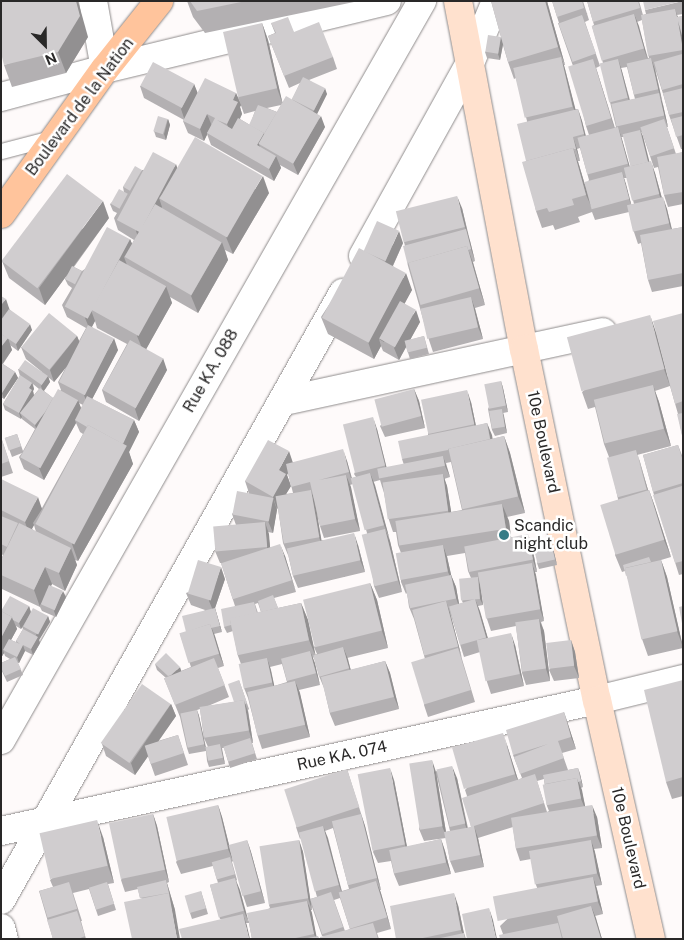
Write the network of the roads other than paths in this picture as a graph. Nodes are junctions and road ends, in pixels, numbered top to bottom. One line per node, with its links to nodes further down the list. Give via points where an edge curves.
1 (93, 1): 8 (street)
2 (159, 1): 8 (main road, Boulevard de la Nation)
3 (387, 1): 8 (street)
4 (422, 1): 18 (street, Rue KA. 088)
5 (458, 1): 7 (main road, 10e Boulevard)
6 (496, 1): 7 (street)
7 (470, 63): 14 (main road, 10e Boulevard); 15 (street)
8 (105, 69): 9 (street); 10 (main road, Boulevard de la Nation)
9 (1, 97)
10 (57, 136): 11 (lane); 12 (main road, Boulevard de la Nation)
11 (1, 151)
12 (1, 214)
13 (627, 327): 14 (street)
14 (524, 349): 15 (street); 17 (main road, 10e Boulevard)
15 (284, 400): 19 (street)
16 (683, 679): 17 (street, Rue KA. 074)
17 (597, 700): 19 (street, Rue KA. 074); 24 (main road, 10e Boulevard)
18 (1, 740)
19 (44, 822): 20 (street, Rue KA. 074); 21 (street)
20 (1, 831)
21 (1, 900)
22 (1, 928): 23 (street)
23 (4, 939)
24 (651, 939)

